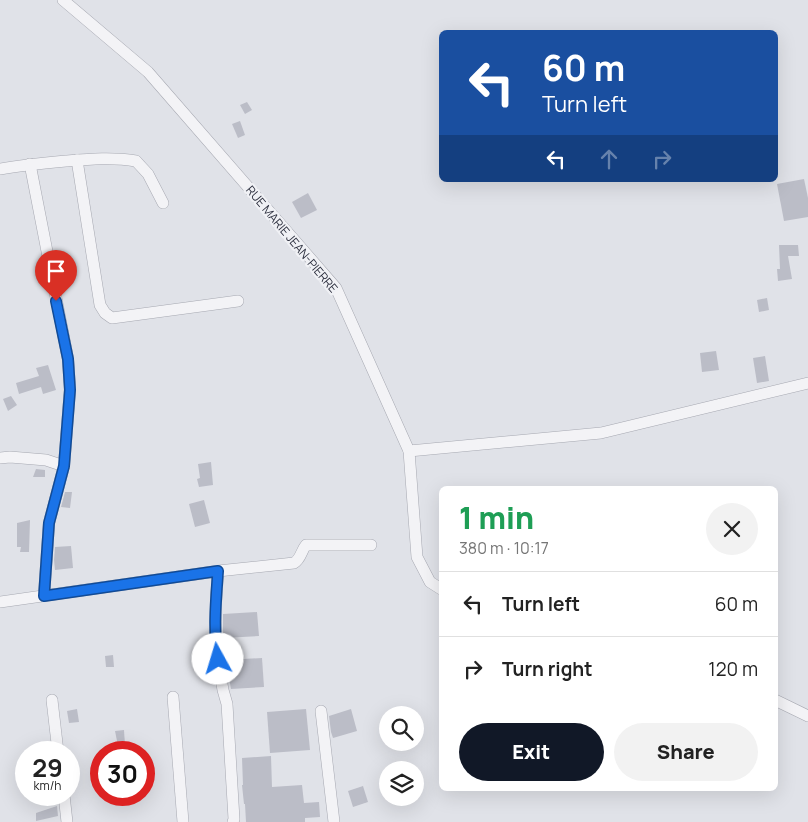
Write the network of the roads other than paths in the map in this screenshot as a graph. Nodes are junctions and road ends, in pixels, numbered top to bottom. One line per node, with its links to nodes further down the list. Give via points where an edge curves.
1 (63, 0): 8 (street, RUE MARIE JEAN-PIERRE, via 148,72 336,288)
2 (77, 160): 3 (street); 5 (street, via 136,160 148,174); 6 (street, via 100,305 105,313 112,318)
3 (30, 164): 4 (street); 10 (street, via 68,359 70,390)
4 (0, 169)
5 (163, 203)
6 (238, 301)
7 (808, 383): 8 (street, via 601,433)
8 (409, 451): 13 (street, RUE MARIE JEAN-PIERRE, via 417,557 430,582)
9 (0, 458): 10 (street, via 46,460)
10 (64, 466): 14 (street, via 49,523)
11 (371, 545): 12 (street, via 306,545 294,564)
12 (218, 571): 14 (street); 25 (street, via 216,643 227,704)
13 (439, 588)
14 (44, 596): 15 (street)
15 (0, 602)
16 (173, 697): 24 (street)
17 (52, 700): 21 (street)
18 (778, 701): 20 (street)
19 (321, 711): 26 (street)
20 (808, 716)
21 (57, 741)
22 (65, 806): 23 (street)
23 (67, 822)
24 (183, 822)
25 (233, 822)
26 (334, 822)

